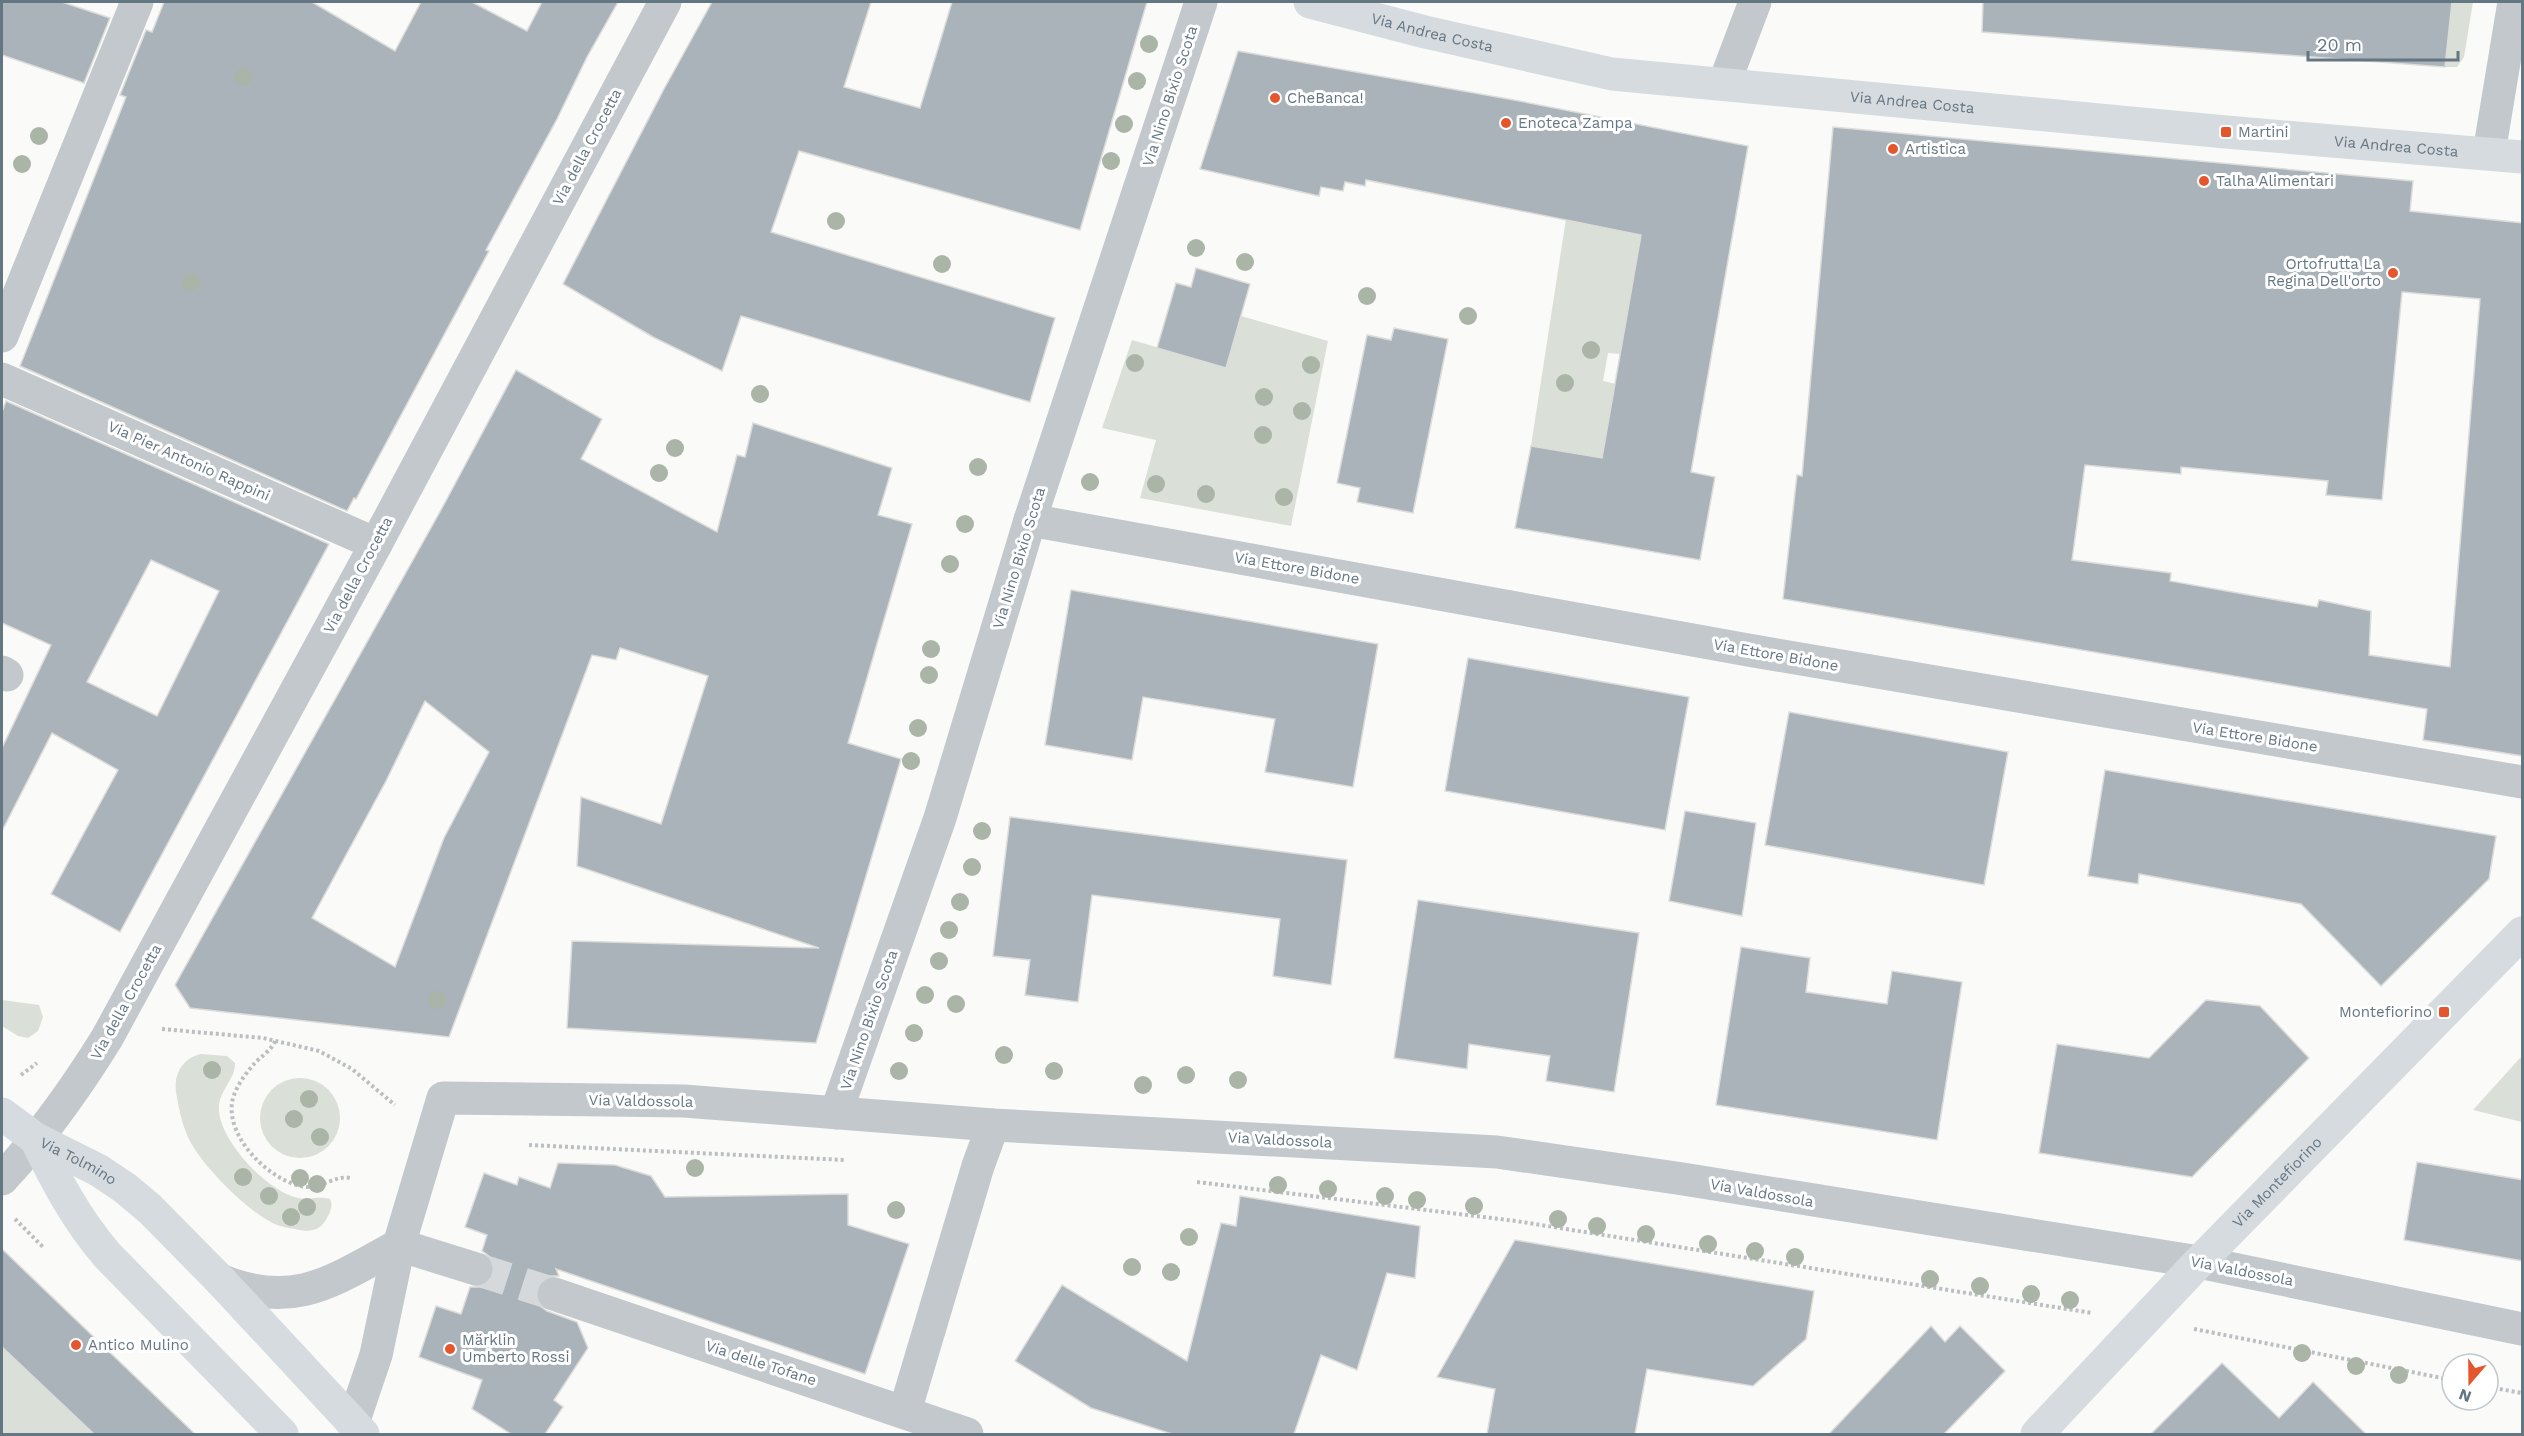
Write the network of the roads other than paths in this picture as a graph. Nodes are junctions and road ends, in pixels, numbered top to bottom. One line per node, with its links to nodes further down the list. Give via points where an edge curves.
1 (137, 2): 10 (street)
2 (665, 2): 13 (street, Via della Crocetta)
3 (1201, 2): 12 (street, Via Nino Bixio Scota)
4 (1310, 2): 7 (main road, Via Andrea Costa, via 1612,74)
5 (1755, 2): 7 (street)
6 (2514, 2): 8 (street)
7 (1724, 84): 8 (main road, Via Andrea Costa)
8 (2489, 153): 9 (main road, Via Andrea Costa)
9 (2523, 157)
10 (2, 336)
11 (2, 379): 13 (street, Via Pier Antonio Rappini)
12 (1030, 520): 14 (street, Via Ettore Bidone, via 1748,650); 16 (street, Via Nino Bixio Scota, via 940,818)
13 (376, 544): 19 (street, Via della Crocetta, via 107,1038 76,1088)
14 (2523, 782)
15 (2523, 933): 22 (main road, Via Montefiorino)
16 (836, 1113): 18 (street, Via Valdossola); 21 (street, Via Valdossola, via 684,1101 443,1098)
17 (2, 1114): 19 (main road)
18 (993, 1125): 22 (street, Via Valdossola, via 1497,1152); 27 (street)
19 (36, 1139): 20 (street, Via della Crocetta); 24 (main road, Via Tolmino, via 125,1188); 29 (main road, Via Tolmino, via 69,1203 93,1239)
20 (2, 1179)
21 (399, 1245): 23 (street); 24 (street, via 316,1287 293,1293 255,1291); 28 (street, Via Valdossola)
22 (2199, 1262): 26 (street, Via Valdossola); 31 (main road, Via Montefiorino)
23 (476, 1269)
24 (220, 1280): 28 (main road, Via Tolmino)
25 (554, 1294): 27 (street, Via delle Tofane)
26 (2523, 1329)
27 (905, 1411): 30 (street, Via delle Tofane)
28 (358, 1429)
29 (282, 1434)
30 (967, 1434)
31 (2037, 1434)

